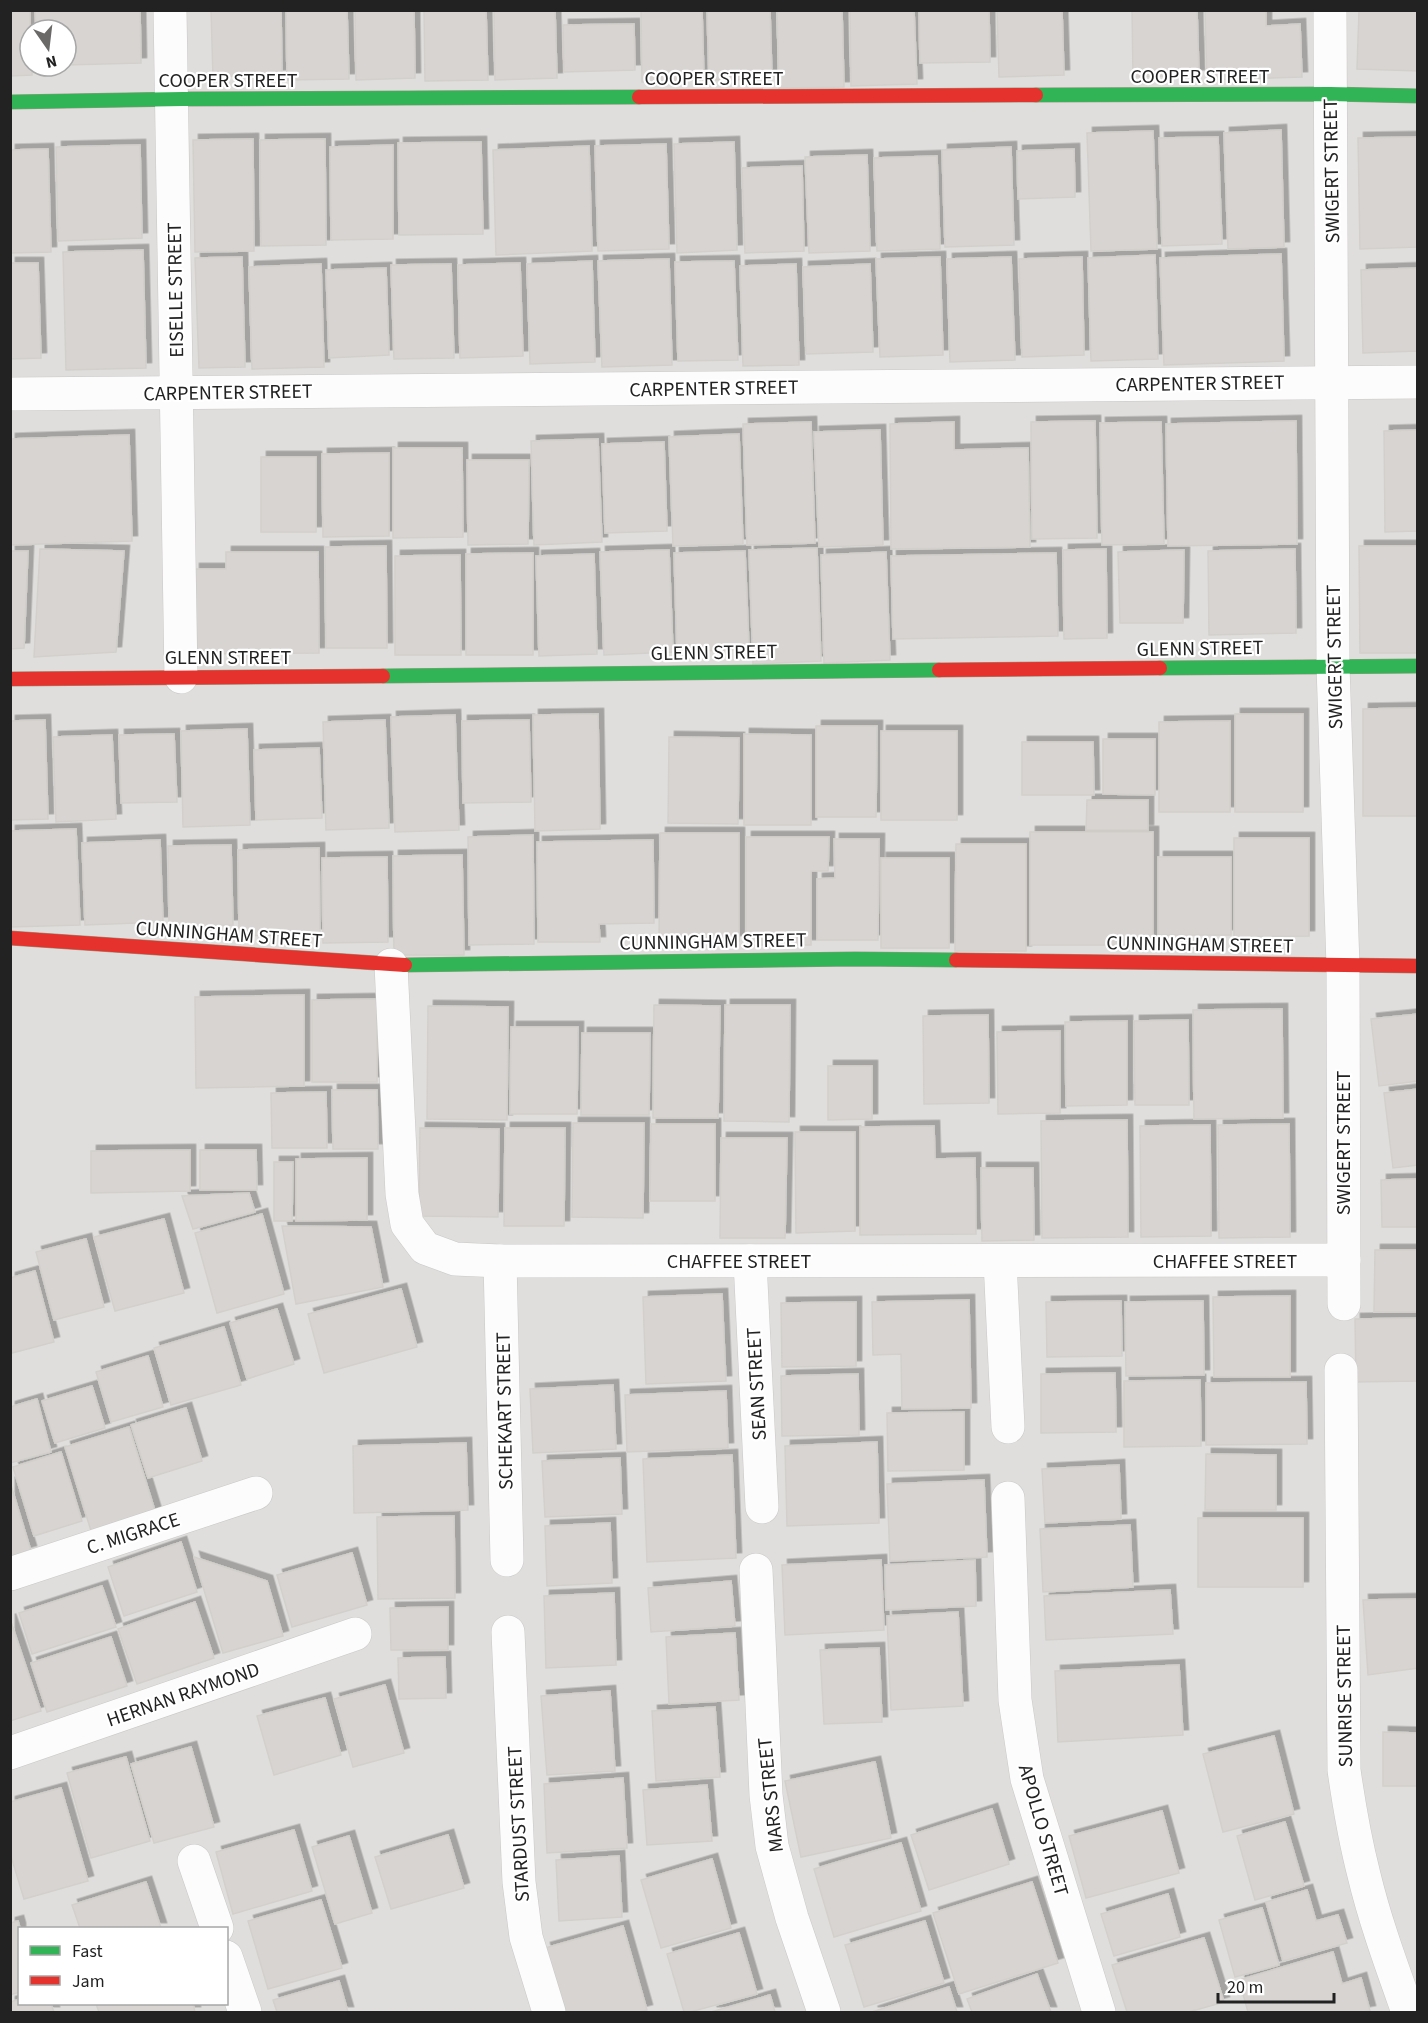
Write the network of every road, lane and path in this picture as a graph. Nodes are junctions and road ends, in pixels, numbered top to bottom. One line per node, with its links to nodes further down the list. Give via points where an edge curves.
1 (170, 10): 5 (street, EISELLE STREET)
2 (1330, 10): 3 (street, SWIGERT STREET)
3 (1330, 94): 4 (street, COOPER STREET); 5 (street, COOPER STREET); 7 (street, SWIGERT STREET)
4 (1418, 96)
5 (171, 99): 6 (street, COOPER STREET); 9 (street, EISELLE STREET)
6 (10, 102)
7 (1333, 382): 8 (street, CARPENTER STREET); 9 (street, CARPENTER STREET); 11 (street, SWIGERT STREET)
8 (1418, 382)
9 (177, 392): 10 (street, CARPENTER STREET); 13 (street, EISELLE STREET)
10 (10, 394)
11 (1333, 666): 12 (street, GLENN STREET); 13 (street, GLENN STREET); 17 (street, SWIGERT STREET)
12 (1418, 666)
13 (181, 677): 14 (street, GLENN STREET)
14 (10, 679)
15 (10, 938): 16 (street, CUNNINGHAM STREET)
16 (392, 965): 17 (street, CUNNINGHAM STREET, via 855,959); 22 (street, CHAFFEE STREET, via 402,1194 407,1224 425,1248 455,1259)
17 (1343, 966): 18 (street, CUNNINGHAM STREET); 19 (street, SWIGERT STREET)
18 (1418, 966)
19 (1344, 1260): 21 (street, CHAFFEE STREET); 23 (street, SWIGERT STREET)
20 (750, 1261): 21 (street, CHAFFEE STREET); 22 (street, CHAFFEE STREET); 28 (street, SEAN STREET)
21 (1000, 1261): 25 (street)
22 (501, 1262): 29 (street, SCHEKART STREET)
23 (1344, 1304)
24 (1341, 1370): 42 (street, SUNRISE STREET, via 1344,1770 1364,1877)
25 (1008, 1427)
26 (256, 1493): 31 (street, C. MIGRACE)
27 (1008, 1498): 41 (street, APOLLO STREET, via 1015,1701 1027,1779)
28 (762, 1507)
29 (507, 1560)
30 (756, 1570): 40 (street, MARS STREET, via 766,1795 772,1846)
31 (10, 1574)
32 (508, 1632): 39 (street, STARDUST STREET, via 519,1882 526,1937)
33 (355, 1634): 34 (street, HERNAN RAYMOND)
34 (10, 1753)
35 (194, 1861): 36 (street)
36 (216, 1927)
37 (228, 1963): 38 (street)
38 (245, 2013)
39 (549, 2013)
40 (824, 2013)
41 (1099, 2013)
42 (1408, 2013)

